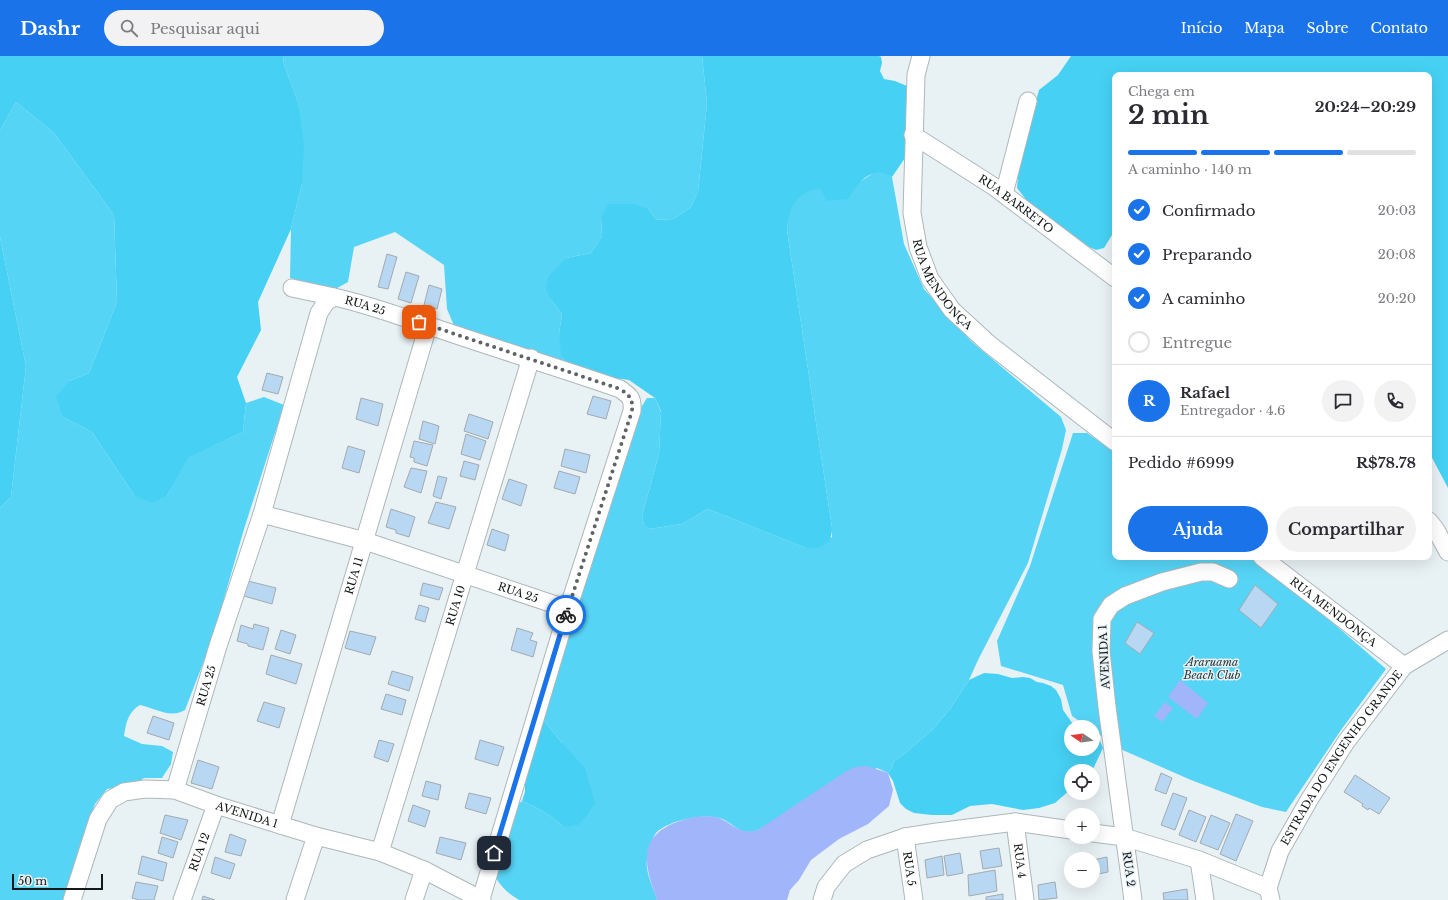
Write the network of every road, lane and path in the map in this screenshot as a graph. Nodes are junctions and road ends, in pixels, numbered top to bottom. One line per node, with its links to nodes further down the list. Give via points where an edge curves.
1 (921, 56): 3 (street, RUA MENDONÇA, via 916,75)
2 (1028, 101): 4 (street)
3 (913, 136): 4 (street, RUA BARRETO); 10 (street, RUA MENDONÇA, via 912,213 918,247 930,279 952,310 989,344)
4 (1004, 194): 5 (street, RUA BARRETO)
5 (1112, 276)
6 (292, 288): 7 (street)
7 (334, 297): 8 (street, RUA 25); 11 (street, RUA 25, via 326,302 319,313)
8 (428, 326): 9 (street, RUA 25); 13 (street, RUA 11)
9 (531, 358): 16 (street, RUA 10); 18 (street, RUA 25, via 620,389 633,401 632,411)
10 (1112, 440)
11 (262, 514): 13 (street, RUA 25); 21 (street, RUA 25, via 218,646)
12 (1432, 525): 14 (street)
13 (365, 541): 16 (street, RUA 25); 24 (street, RUA 11)
14 (1448, 552)
15 (1266, 560): 20 (street, RUA MENDONÇA)
16 (464, 574): 18 (street, RUA 25); 30 (street, RUA 10)
17 (1229, 579): 29 (street, AVENIDA 1, via 1213,572 1201,572 1162,582 1126,596 1111,605 1102,619 1101,651)
18 (568, 609): 38 (street)
19 (1448, 640): 20 (street, ESTRADA DO ENGENHO GRANDE)
20 (1404, 666): 33 (street, ESTRADA DO ENGENHO GRANDE, via 1346,742 1309,800 1280,851)
21 (175, 790): 22 (street, AVENIDA 1); 34 (street, AVENIDA 1, via 145,789 124,792 110,800 98,819)
22 (216, 805): 24 (street, AVENIDA 1); 35 (street, RUA 12)
23 (1015, 822): 25 (street); 28 (street); 41 (street, RUA 4)
24 (280, 825): 27 (street, AVENIDA 1)
25 (1064, 829)
26 (1100, 834): 29 (street)
27 (316, 836): 30 (street, AVENIDA 1); 36 (street)
28 (904, 837): 39 (street, via 867,850 844,864 826,887); 40 (street, RUA 5)
29 (1124, 837): 31 (street); 42 (street, RUA 2)
30 (380, 852): 32 (street, AVENIDA 1)
31 (1199, 860): 33 (street); 43 (street)
32 (424, 870): 37 (street); 38 (street, AVENIDA 1)
33 (1270, 894)
34 (72, 900)
35 (182, 900)
36 (295, 900)
37 (414, 900)
38 (481, 900)
39 (822, 900)
40 (914, 900)
41 (1025, 900)
42 (1133, 900)
43 (1205, 900)

